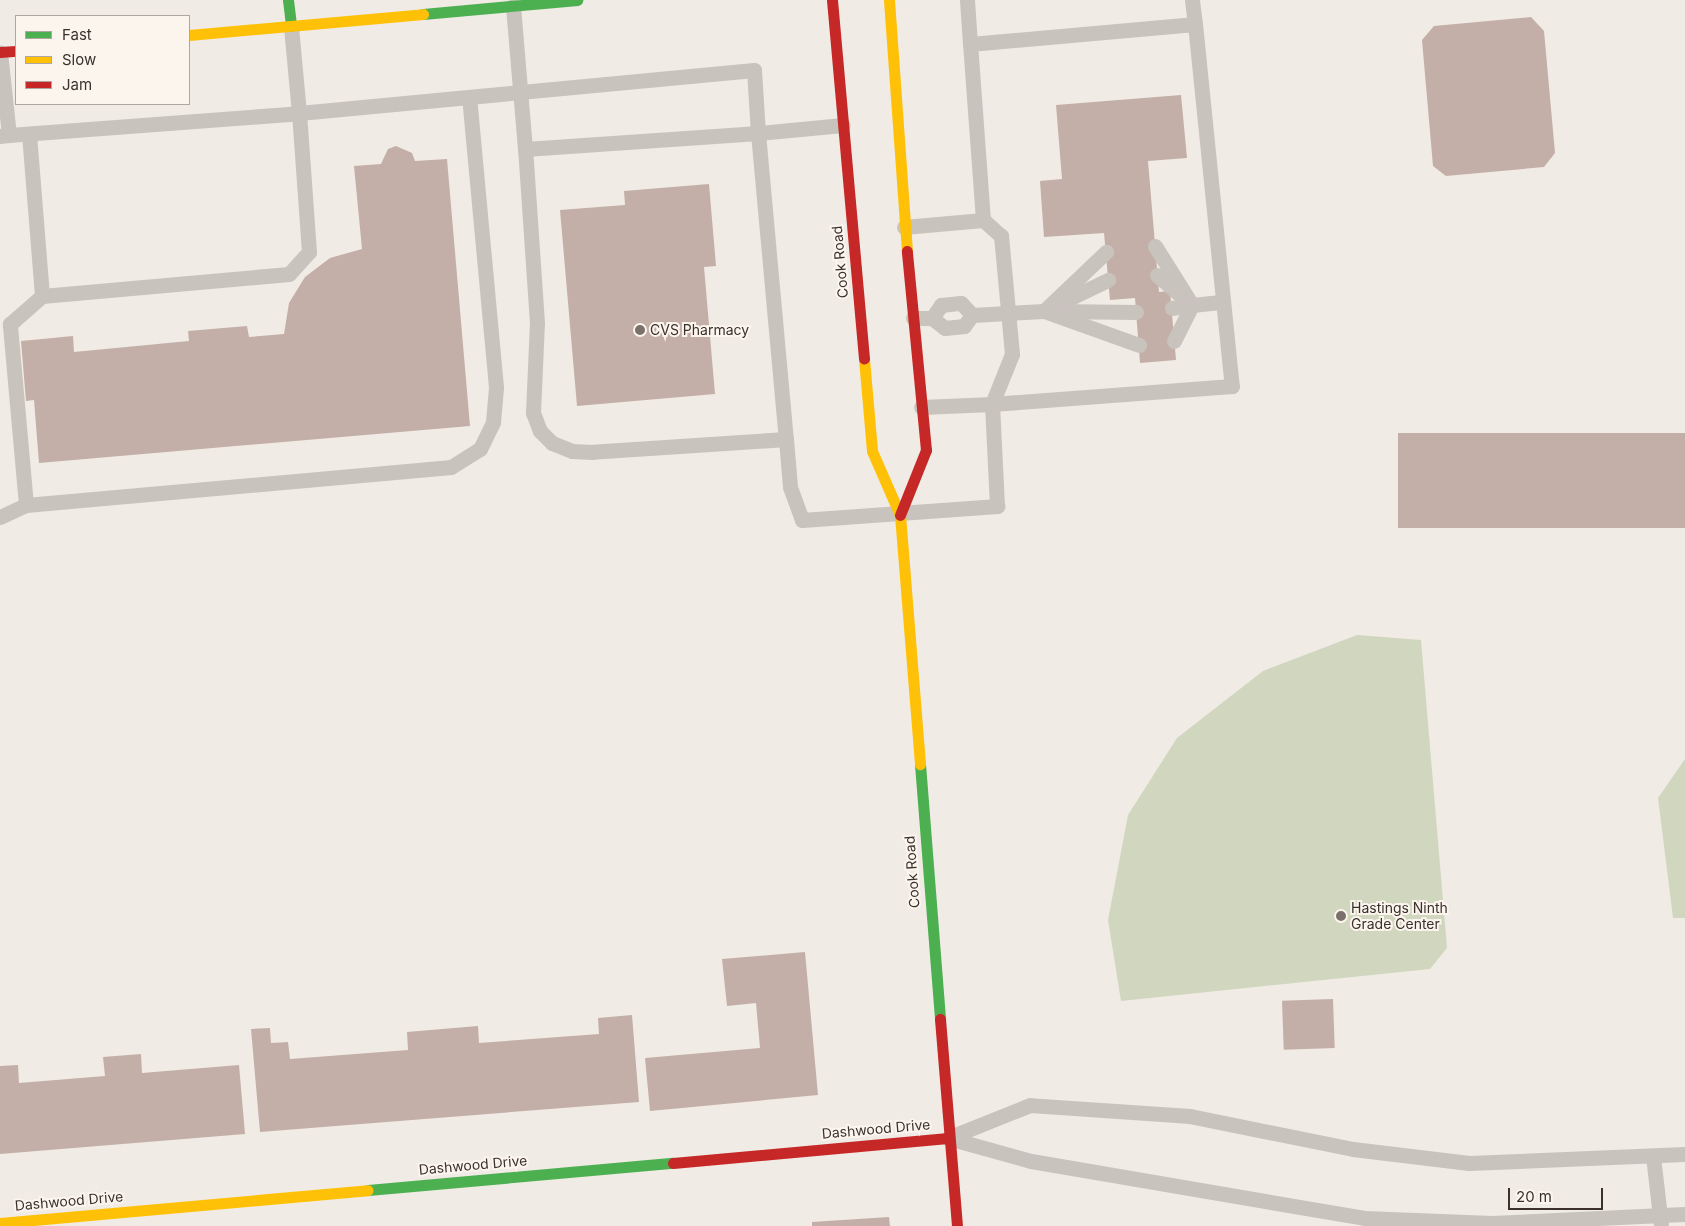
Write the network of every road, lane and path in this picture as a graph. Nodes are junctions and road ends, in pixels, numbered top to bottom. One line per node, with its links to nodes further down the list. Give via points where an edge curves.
1 (288, 0): 9 (street)
2 (577, 0): 7 (street)
3 (832, 0): 17 (street, Cook Road)
4 (889, 0): 23 (street, Cook Road)
5 (967, 0): 11 (lane)
6 (1192, 0): 8 (lane)
7 (512, 6): 9 (street); 14 (lane)
8 (1195, 24): 11 (lane); 29 (lane)
9 (291, 26): 10 (street); 16 (lane)
10 (190, 35)
11 (970, 44): 22 (lane)
12 (15, 51): 13 (street)
13 (0, 52): 20 (lane)
14 (521, 92): 15 (lane); 18 (lane, via 754,70); 21 (lane)
15 (469, 97): 16 (lane); 45 (lane, via 496,387 493,422 480,449 451,467)
16 (300, 113): 19 (lane); 28 (lane, via 309,252 289,274)
17 (843, 125): 18 (lane); 46 (street, Cook Road, via 872,451)
18 (758, 132): 21 (lane); 44 (lane)
19 (29, 134): 20 (lane); 28 (lane)
20 (4, 136)
21 (525, 149): 44 (lane, via 536,323 533,412 540,431 552,443 592,452)
22 (983, 220): 23 (lane); 35 (lane, via 1001,236)
23 (904, 227): 36 (street, Cook Road)
24 (1155, 246): 30 (lane)
25 (1106, 252): 32 (lane)
26 (1157, 275): 30 (lane)
27 (1108, 280): 32 (lane)
28 (42, 296): 38 (lane)
29 (1223, 302): 30 (lane); 42 (lane, via 1232,386)
30 (1192, 305): 31 (lane); 39 (lane)
31 (1172, 308)
32 (1044, 311): 33 (lane); 35 (lane); 41 (lane)
33 (1136, 312)
34 (972, 315): 35 (lane); 37 (lane, via 964,326 945,328); 37 (lane, via 961,303 941,305)
35 (1009, 315): 42 (lane, via 1012,354)
36 (913, 318): 37 (lane); 43 (street, Cook Road)
37 (932, 318)
38 (5, 321): 40 (lane)
39 (1174, 341)
40 (6, 344): 45 (lane)
41 (1139, 345)
42 (992, 404): 43 (lane); 46 (lane, via 997,506)
43 (921, 406): 46 (street, Cook Road, via 926,450)
44 (786, 439): 46 (lane, via 790,487 802,520)
45 (26, 504): 47 (lane)
46 (900, 515): 48 (street, Cook Road)
47 (0, 518)
48 (948, 1138): 50 (lane, via 1030,1105 1190,1116 1353,1149 1469,1163); 52 (lane, via 1031,1161 1364,1218 1492,1223); 53 (street, Dashwood Drive); 54 (street, Cook Road)
49 (1685, 1154): 50 (lane)
50 (1653, 1156): 52 (lane)
51 (1685, 1214): 52 (lane)
52 (1661, 1221)
53 (0, 1223)
54 (957, 1226)

